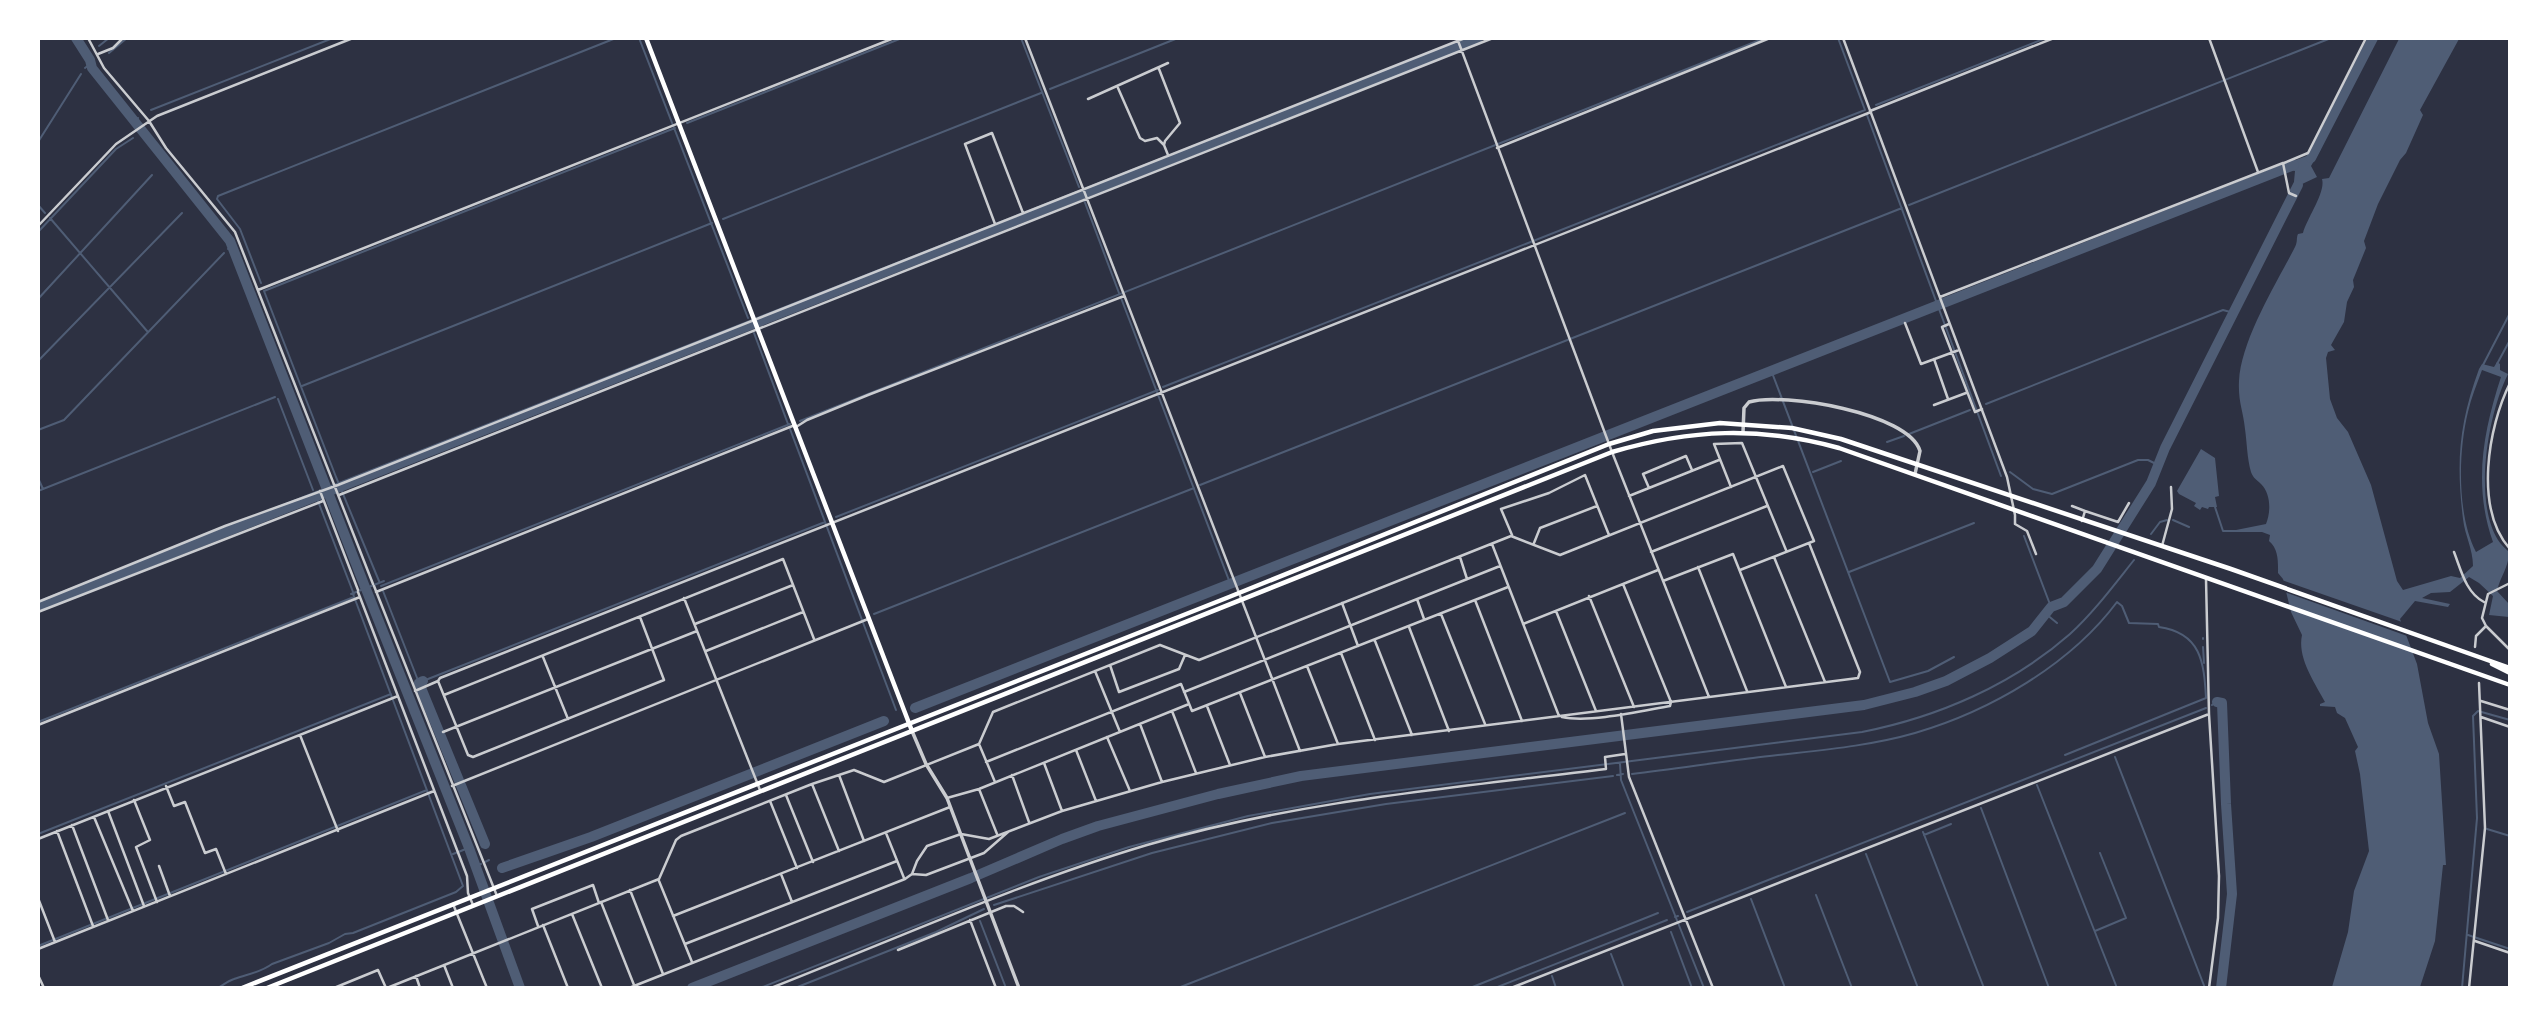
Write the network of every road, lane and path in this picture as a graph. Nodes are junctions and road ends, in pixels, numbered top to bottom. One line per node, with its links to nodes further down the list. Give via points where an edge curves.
1 (88, 38): 16 (street)
2 (124, 38): 16 (street)
3 (353, 38): 22 (street)
4 (646, 38): 23 (main road)
5 (894, 38): 23 (street)
6 (1025, 38): 29 (street)
7 (1465, 38): 14 (street)
8 (1493, 38): 15 (street)
9 (1770, 38): 25 (street)
10 (1843, 38): 21 (street)
11 (2054, 38): 21 (street)
12 (2208, 38): 28 (street)
13 (2365, 38): 27 (street, via 2308,153)
14 (1458, 41): 15 (street); 26 (street)
15 (1461, 50): 25 (street); 31 (street)
16 (97, 54): 22 (street)
17 (1168, 63): 18 (street)
18 (1159, 69): 19 (street); 24 (street, via 1180,122)
19 (1117, 87): 20 (street); 24 (street, via 1140,138 1157,138)
20 (1088, 99)
21 (1868, 113): 35 (street); 38 (street)
22 (147, 122): 34 (street, via 116,144); 36 (street, via 235,232)
23 (675, 125): 36 (street); 39 (main road)
24 (1164, 145): 26 (street)
25 (1497, 146): 35 (street)
26 (1168, 155): 29 (street)
27 (2283, 164): 28 (street); 30 (street, via 2289,192)
28 (2258, 172): 38 (street)
29 (1084, 190): 31 (street); 32 (street)
30 (2296, 196)
31 (1085, 199): 37 (street); 39 (street)
32 (1023, 213): 33 (street); 33 (street, via 992,133 965,144)
33 (995, 224): 39 (street)
34 (38, 226)
35 (1533, 243): 46 (street); 53 (street)
36 (258, 290): 63 (street)
37 (1122, 295): 46 (street); 51 (street)
38 (1940, 298): 41 (street)
39 (757, 323): 51 (main road); 63 (street); 63 (street)
40 (1905, 323): 43 (street, via 1921,364)
41 (1946, 325): 42 (street); 42 (street)
42 (1955, 351): 43 (street); 45 (street); 45 (street)
43 (1934, 359): 47 (street)
44 (2510, 383): 84 (street, via 2493,436 2488,479 2495,525)
45 (1968, 389): 47 (street); 49 (street); 49 (street)
46 (1159, 393): 76 (street); 103 (street)
47 (1948, 399): 48 (street)
48 (1934, 405)
49 (1979, 410): 66 (street)
50 (1744, 423): 52 (street); 53 (main road, via 1676,427); 56 (main road, via 1817,433); 56 (street, via 1748,402 1780,399 1856,412 1911,437 1920,447)
51 (792, 427): 76 (main road); 102 (street)
52 (1743, 432): 54 (main road, via 1671,437); 58 (main road, via 1791,436)
53 (1609, 444): 54 (street); 103 (main road)
54 (1612, 452): 65 (street); 108 (main road)
55 (1719, 460): 57 (street); 59 (street, via 1714,444 1742,443); 60 (street)
56 (1918, 465): 58 (street); 66 (main road)
57 (1692, 470): 62 (street); 62 (street, via 1686,456 1643,474)
58 (1914, 474): 72 (main road)
59 (1756, 477): 60 (street); 70 (street); 80 (street, via 1783,466 1814,541)
60 (1731, 487): 75 (street)
61 (2171, 487): 83 (street, via 2172,509)
62 (1648, 488): 65 (street)
63 (339, 489): 64 (street); 102 (street, via 373,585)
64 (321, 492): 67 (street); 110 (street)
65 (1629, 496): 75 (street)
66 (2011, 497): 72 (street); 74 (main road)
67 (321, 501): 105 (street); 114 (street)
68 (2129, 503): 73 (street, via 2118,522)
69 (1597, 506): 78 (street); 79 (street, via 1584,475 1502,509); 82 (street, via 1540,528)
70 (1767, 506): 85 (street); 86 (street)
71 (2071, 506): 73 (street)
72 (2014, 509): 77 (main road); 88 (street, via 2015,524 2027,531)
73 (2085, 511): 74 (street)
74 (2082, 521): 77 (main road); 83 (main road)
75 (1639, 523): 78 (street); 85 (street)
76 (829, 525): 118 (main road); 144 (street)
77 (2079, 533): 95 (main road)
78 (1609, 535): 82 (street, via 1560,555)
79 (1512, 536): 81 (street); 82 (street)
80 (1809, 543): 86 (street); 145 (street, via 1860,672 1858,678)
81 (1492, 544): 89 (street); 91 (street)
82 (1534, 544)
83 (2162, 546): 140 (main road)
84 (2510, 548)
85 (1651, 552): 94 (street)
86 (1786, 552): 90 (street)
87 (2454, 552): 111 (street, via 2470,591)
88 (2036, 554)
89 (1460, 557): 96 (street); 112 (street)
90 (1774, 557): 93 (street); 145 (street)
91 (1500, 566): 96 (street); 101 (street)
92 (1698, 567): 93 (street, via 1733,554); 97 (street); 152 (street)
93 (1740, 569): 149 (street)
94 (1658, 570): 97 (street); 98 (street)
95 (2206, 577): 147 (main road); 167 (street)
96 (1467, 579): 107 (street)
97 (1662, 581): 156 (street)
98 (1623, 584): 104 (street); 158 (street)
99 (2509, 584): 111 (street, via 2488,594)
100 (793, 585): 106 (street, via 783,559); 115 (street); 120 (street)
101 (1508, 587): 109 (street); 121 (street)
102 (380, 590): 150 (street)
103 (1238, 593): 108 (street); 172 (main road)
104 (1589, 596): 113 (street); 161 (street)
105 (357, 598): 155 (street); 174 (street)
106 (684, 598): 117 (street); 120 (street)
107 (1417, 599): 119 (street); 122 (street)
108 (1242, 600): 126 (street); 179 (main road)
109 (1475, 600): 116 (street); 171 (street)
110 (38, 602)
111 (2484, 602): 124 (street)
112 (1342, 603): 122 (street); 126 (street)
113 (1556, 611): 121 (street); 165 (street)
114 (38, 612)
115 (803, 612): 127 (street); 133 (street)
116 (1441, 614): 119 (street); 175 (street)
117 (640, 617): 131 (street); 136 (street)
118 (865, 620): 127 (street); 172 (main road)
119 (1425, 620): 123 (street)
120 (695, 624): 125 (street)
121 (1522, 624): 168 (street)
122 (1350, 626): 129 (street); 137 (street)
123 (1409, 626): 128 (street); 178 (street)
124 (2486, 626): 130 (street, via 2476,636); 132 (street)
125 (697, 631): 131 (street); 133 (street)
126 (1255, 637): 135 (street, via 1199,660); 137 (street)
127 (814, 639): 143 (street)
128 (1375, 640): 129 (street); 183 (street)
129 (1358, 647): 134 (street)
130 (2475, 647)
131 (652, 649): 148 (street); 170 (street, via 664,680)
132 (2510, 650)
133 (705, 651): 143 (street)
134 (1342, 653): 139 (street); 185 (street)
135 (1185, 655): 138 (street, via 1160,645); 138 (street, via 1179,669 1119,692)
136 (542, 656): 148 (street); 154 (street)
137 (1264, 659): 142 (street); 151 (street)
138 (1110, 665): 141 (street)
139 (1307, 666): 142 (street); 187 (street)
140 (2510, 670)
141 (1095, 671): 163 (street); 186 (street, via 993,712)
142 (1272, 679): 153 (street); 189 (street)
143 (717, 680): 201 (street); 204 (street)
144 (438, 681): 150 (street); 154 (street)
145 (1825, 682): 149 (street)
146 (2479, 683): 157 (street)
147 (2510, 685)
148 (555, 687): 170 (street); 176 (street)
149 (1786, 687): 152 (street)
150 (415, 691): 204 (street)
151 (1184, 691): 159 (street); 163 (street, via 1181,684)
152 (1748, 692): 156 (street)
153 (1240, 693): 160 (street); 191 (street)
154 (444, 695): 176 (street)
155 (395, 697): 182 (street); 208 (street)
156 (1709, 697): 158 (street)
157 (2481, 701): 162 (street); 166 (street)
158 (1671, 702): 161 (street); 169 (street, via 1670,706)
159 (1189, 704): 160 (street, via 1192,712); 164 (street)
160 (1207, 706): 195 (street)
161 (1634, 707): 165 (street)
162 (2510, 709)
163 (1112, 711): 181 (street); 192 (street)
164 (1172, 711): 173 (street); 196 (street)
165 (1597, 712): 168 (street)
166 (2481, 713): 177 (street); 265 (street, via 2485,828)
167 (2208, 714): 260 (street); 294 (street, via 2219,876)
168 (1559, 716): 169 (street); 171 (street)
169 (1621, 716): 190 (street)
170 (568, 719): 176 (street, via 473,757)
171 (1522, 720): 175 (street)
172 (909, 723): 179 (main road); 201 (main road)
173 (1140, 724): 181 (street); 200 (street)
174 (38, 725)
175 (1486, 725): 178 (street)
176 (457, 727): 180 (street)
177 (2510, 727)
178 (1449, 730): 183 (street)
179 (912, 731): 194 (street); 207 (main road)
180 (443, 732)
181 (1120, 732): 184 (street)
182 (300, 734): 203 (street); 220 (street)
183 (1412, 735): 185 (street)
184 (1107, 737): 188 (street); 206 (street)
185 (1375, 740): 187 (street)
186 (979, 744): 192 (street); 194 (street)
187 (1338, 744): 189 (street)
188 (1076, 750): 193 (street); 213 (street)
189 (1300, 751): 191 (street)
190 (1625, 754): 246 (street, via 1605,757 1606,769 1281,813 1149,845); 260 (street, via 1629,777)
191 (1265, 757): 195 (street)
192 (986, 762): 199 (street)
193 (1044, 763): 198 (street); 216 (street)
194 (926, 764): 197 (street, via 884,782 854,770); 210 (street)
195 (1230, 765): 196 (street)
196 (1196, 773): 200 (street)
197 (839, 775): 202 (street); 227 (street)
198 (1012, 775): 199 (street); 218 (street)
199 (995, 782): 205 (street)
200 (1162, 782): 206 (street)
201 (757, 783): 207 (street); 239 (main road)
202 (813, 784): 209 (street); 228 (street)
203 (166, 786): 211 (street); 234 (street, via 174,806 185,802 205,853 216,849)
204 (452, 786): 239 (street)
205 (979, 789): 210 (street); 225 (street)
206 (1130, 791): 213 (street)
207 (760, 792): 243 (main road)
208 (431, 793): 220 (street); 242 (street)
209 (786, 794): 212 (street); 231 (street)
210 (947, 798): 214 (street)
211 (134, 800): 215 (street); 245 (street, via 150,840 136,847)
212 (770, 801): 233 (street); 237 (street, via 678,838)
213 (1096, 801): 216 (street)
214 (951, 807): 223 (street); 224 (street)
215 (108, 811): 217 (street); 250 (street)
216 (1062, 811): 218 (street)
217 (94, 817): 219 (street); 252 (street)
218 (1030, 823): 221 (street)
219 (72, 825): 222 (street); 258 (street)
220 (337, 829): 234 (street)
221 (1010, 829): 225 (street); 229 (street)
222 (57, 831): 226 (street); 262 (street)
223 (886, 833): 227 (street); 230 (street)
224 (961, 834): 225 (street, via 989,839); 229 (street); 236 (street, via 927,845)
225 (997, 834)
226 (38, 839)
227 (864, 841): 228 (street)
228 (839, 851): 231 (street)
229 (971, 860): 236 (street, via 926,875); 246 (street)
230 (897, 861): 238 (street); 248 (street)
231 (813, 862): 233 (street)
232 (159, 866): 241 (street)
233 (797, 868): 235 (street)
234 (226, 872): 241 (street)
235 (781, 874): 248 (street); 257 (street)
236 (912, 874): 238 (street)
237 (659, 879): 240 (street); 257 (street)
238 (905, 879): 272 (street)
239 (492, 888): 242 (main road); 243 (street)
240 (630, 890): 247 (street); 274 (street)
241 (170, 894): 245 (street)
242 (472, 896): 249 (main road); 251 (street)
243 (496, 896): 251 (main road)
244 (38, 898): 266 (street)
245 (157, 900): 250 (street)
246 (986, 900): 254 (street); 261 (street)
247 (600, 902): 256 (street); 263 (street, via 593,885 532,909); 277 (street)
248 (792, 902): 267 (street)
249 (453, 904): 253 (street); 279 (main road)
250 (143, 905): 252 (street)
251 (476, 905): 253 (main road)
252 (132, 910): 258 (street)
253 (457, 912): 270 (street); 280 (main road)
254 (991, 912): 255 (street, via 1014,906); 259 (street); 291 (street)
255 (1023, 912)
256 (572, 914): 263 (street); 287 (street)
257 (673, 916): 267 (street)
258 (108, 919): 262 (street)
259 (970, 920): 264 (street); 290 (street)
260 (1686, 920): 292 (street); 293 (street)
261 (936, 923): 264 (street); 289 (street)
262 (92, 925): 266 (street)
263 (541, 926): 270 (street); 286 (street)
264 (939, 931): 269 (street)
265 (2475, 938): 271 (street); 295 (street)
266 (55, 940): 268 (street)
267 (685, 944): 272 (street)
268 (38, 949)
269 (898, 950)
270 (474, 953): 273 (street); 285 (street)
271 (2510, 953)
272 (692, 962): 274 (street)
273 (444, 965): 276 (street); 284 (street)
274 (663, 974): 277 (street)
275 (38, 975): 278 (street)
276 (416, 976): 282 (street); 283 (street)
277 (634, 985): 288 (street)
278 (44, 988)
279 (242, 988)
280 (267, 988)
281 (334, 988): 282 (street, via 378,970)
282 (386, 988)
283 (420, 988)
284 (453, 988)
285 (487, 988)
286 (568, 988)
287 (602, 988)
288 (629, 988)
289 (771, 988)
290 (996, 988)
291 (1020, 988)
292 (1511, 988)
293 (1713, 988)
294 (2209, 988)
295 (2469, 988)

